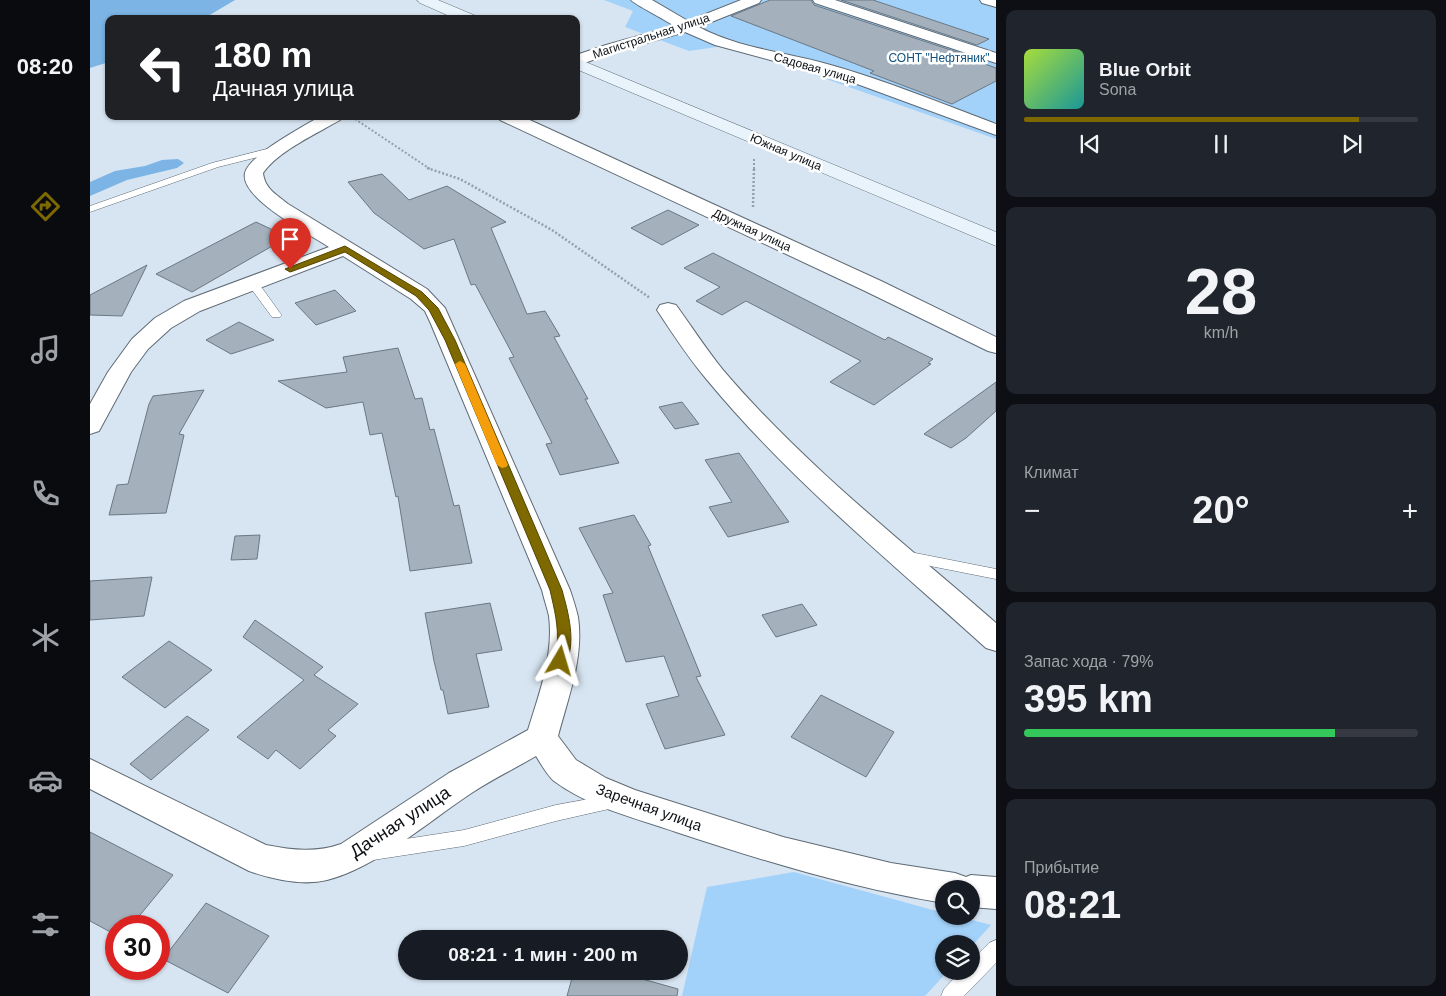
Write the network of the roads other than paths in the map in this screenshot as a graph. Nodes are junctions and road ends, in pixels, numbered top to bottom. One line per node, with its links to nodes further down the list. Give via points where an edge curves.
1 (425, 0): 7 (street)
2 (638, 0): 8 (street, Садовая улица, via 658,8)
3 (754, 0): 8 (street, Магистральная улица)
4 (820, 0): 9 (street)
5 (987, 0): 6 (street)
6 (996, 3)
7 (461, 15)
8 (686, 27): 10 (street, Магистральная улица); 14 (street, Садовая улица, via 750,50 836,72)
9 (996, 58)
10 (580, 60)
11 (580, 64): 17 (street, Южная улица)
12 (327, 120): 15 (street)
13 (515, 120): 22 (street, Дружная улица)
14 (996, 130)
15 (280, 149): 16 (lane, via 215,165); 18 (street, via 260,164 254,173 254,182 259,190 281,208)
16 (90, 209)
17 (996, 240)
18 (345, 248): 19 (street); 27 (street, via 419,294 434,308 556,590 563,616 564,645)
19 (253, 283): 21 (lane); 23 (street, via 192,306 164,323 140,344)
20 (668, 310): 24 (street, via 721,382 750,414)
21 (276, 315)
22 (996, 346)
23 (90, 426)
24 (902, 555): 25 (lane); 26 (street)
25 (996, 574)
26 (996, 640)
27 (541, 738): 29 (street, Заречная улица, via 564,770 594,788); 30 (street, Дачная улица, via 461,783)
28 (90, 773): 30 (street, Дачная улица, via 261,860 296,866 326,865)
29 (624, 800): 30 (lane, via 556,813 464,838); 31 (street, Заречная улица, via 783,852 892,880)
30 (353, 855)
31 (935, 886)
32 (980, 892): 33 (street)
33 (996, 893)
34 (996, 948): 35 (lane)
35 (951, 996)

